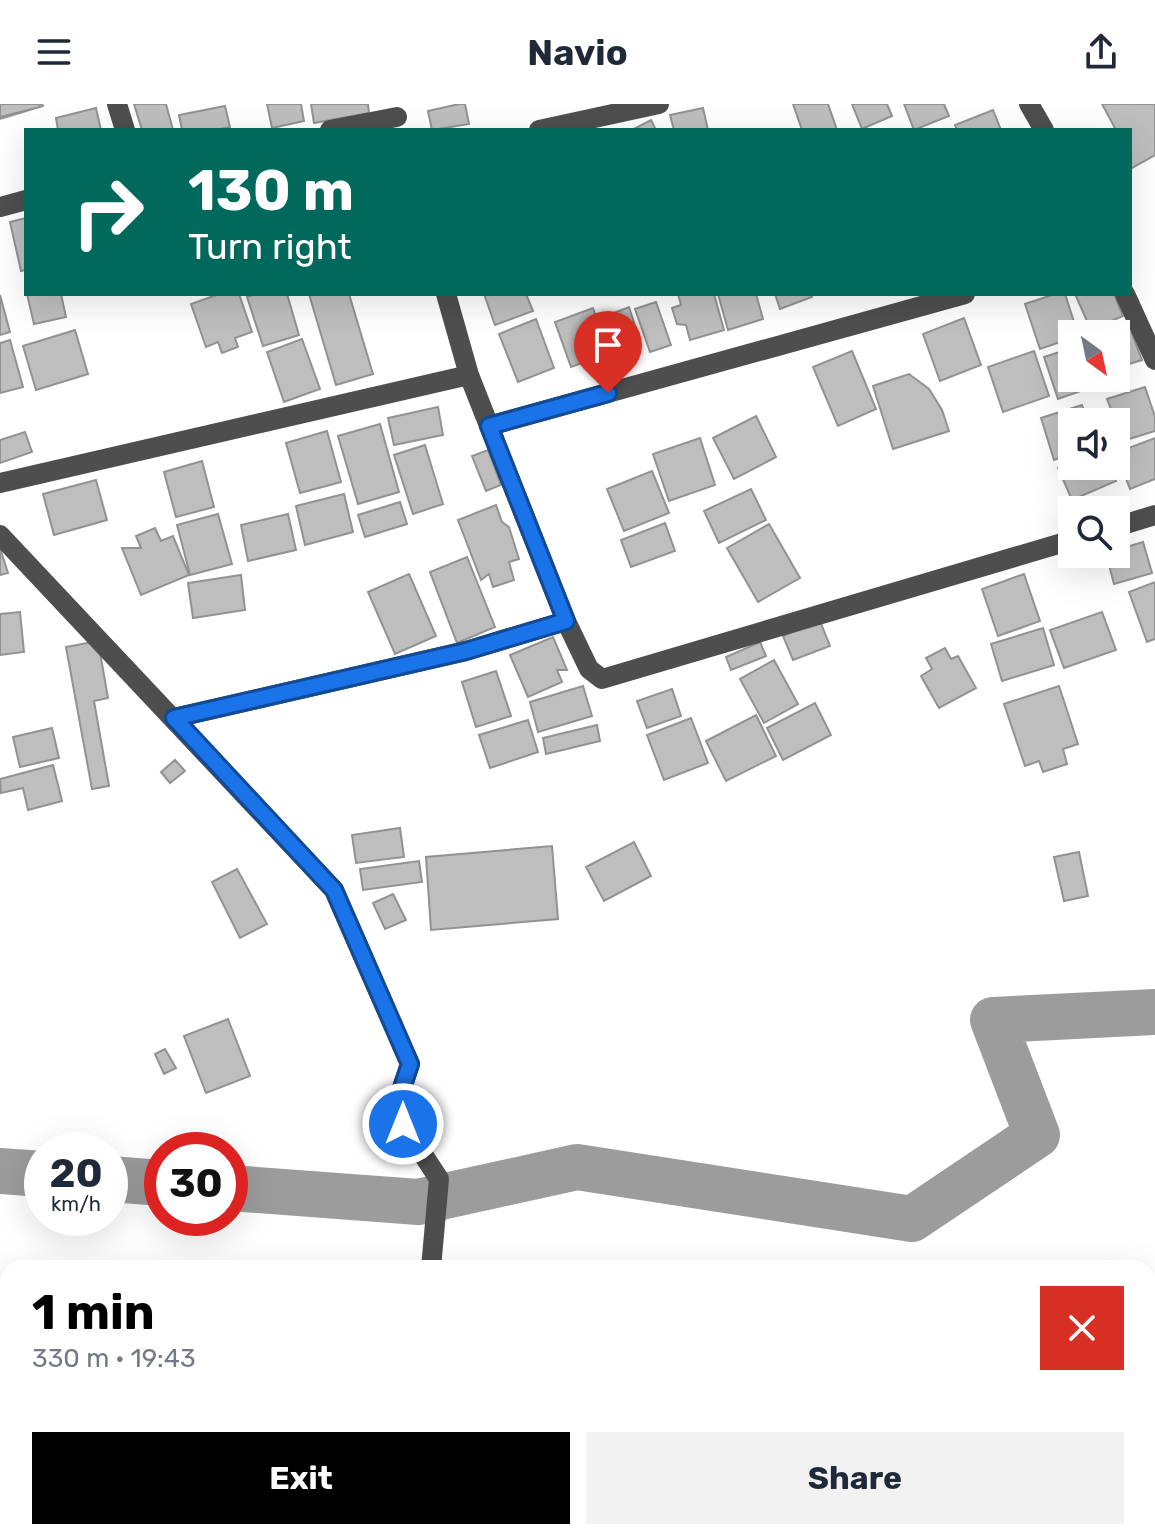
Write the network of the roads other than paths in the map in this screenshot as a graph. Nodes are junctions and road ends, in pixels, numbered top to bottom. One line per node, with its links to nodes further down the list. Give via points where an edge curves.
1 (117, 104): 5 (street)
2 (659, 104): 7 (street)
3 (1029, 104): 8 (street)
4 (397, 117): 6 (street)
5 (124, 128)
6 (340, 128)
7 (548, 128)
8 (1043, 128)
9 (24, 201): 10 (street)
10 (0, 207)
11 (447, 296): 15 (street)
12 (958, 296): 16 (street)
13 (1126, 296): 14 (street)
14 (1155, 360)
15 (469, 375): 16 (street); 17 (street)
16 (489, 426): 22 (street)
17 (0, 483)
18 (1155, 515): 19 (street)
19 (1130, 523)
20 (0, 535): 23 (street)
21 (1058, 544): 22 (street, via 602,679 589,669)
22 (566, 621): 23 (street, via 466,651)
23 (174, 718): 24 (street, via 334,890 410,1064 399,1097 403,1124 439,1179)
24 (432, 1260)

